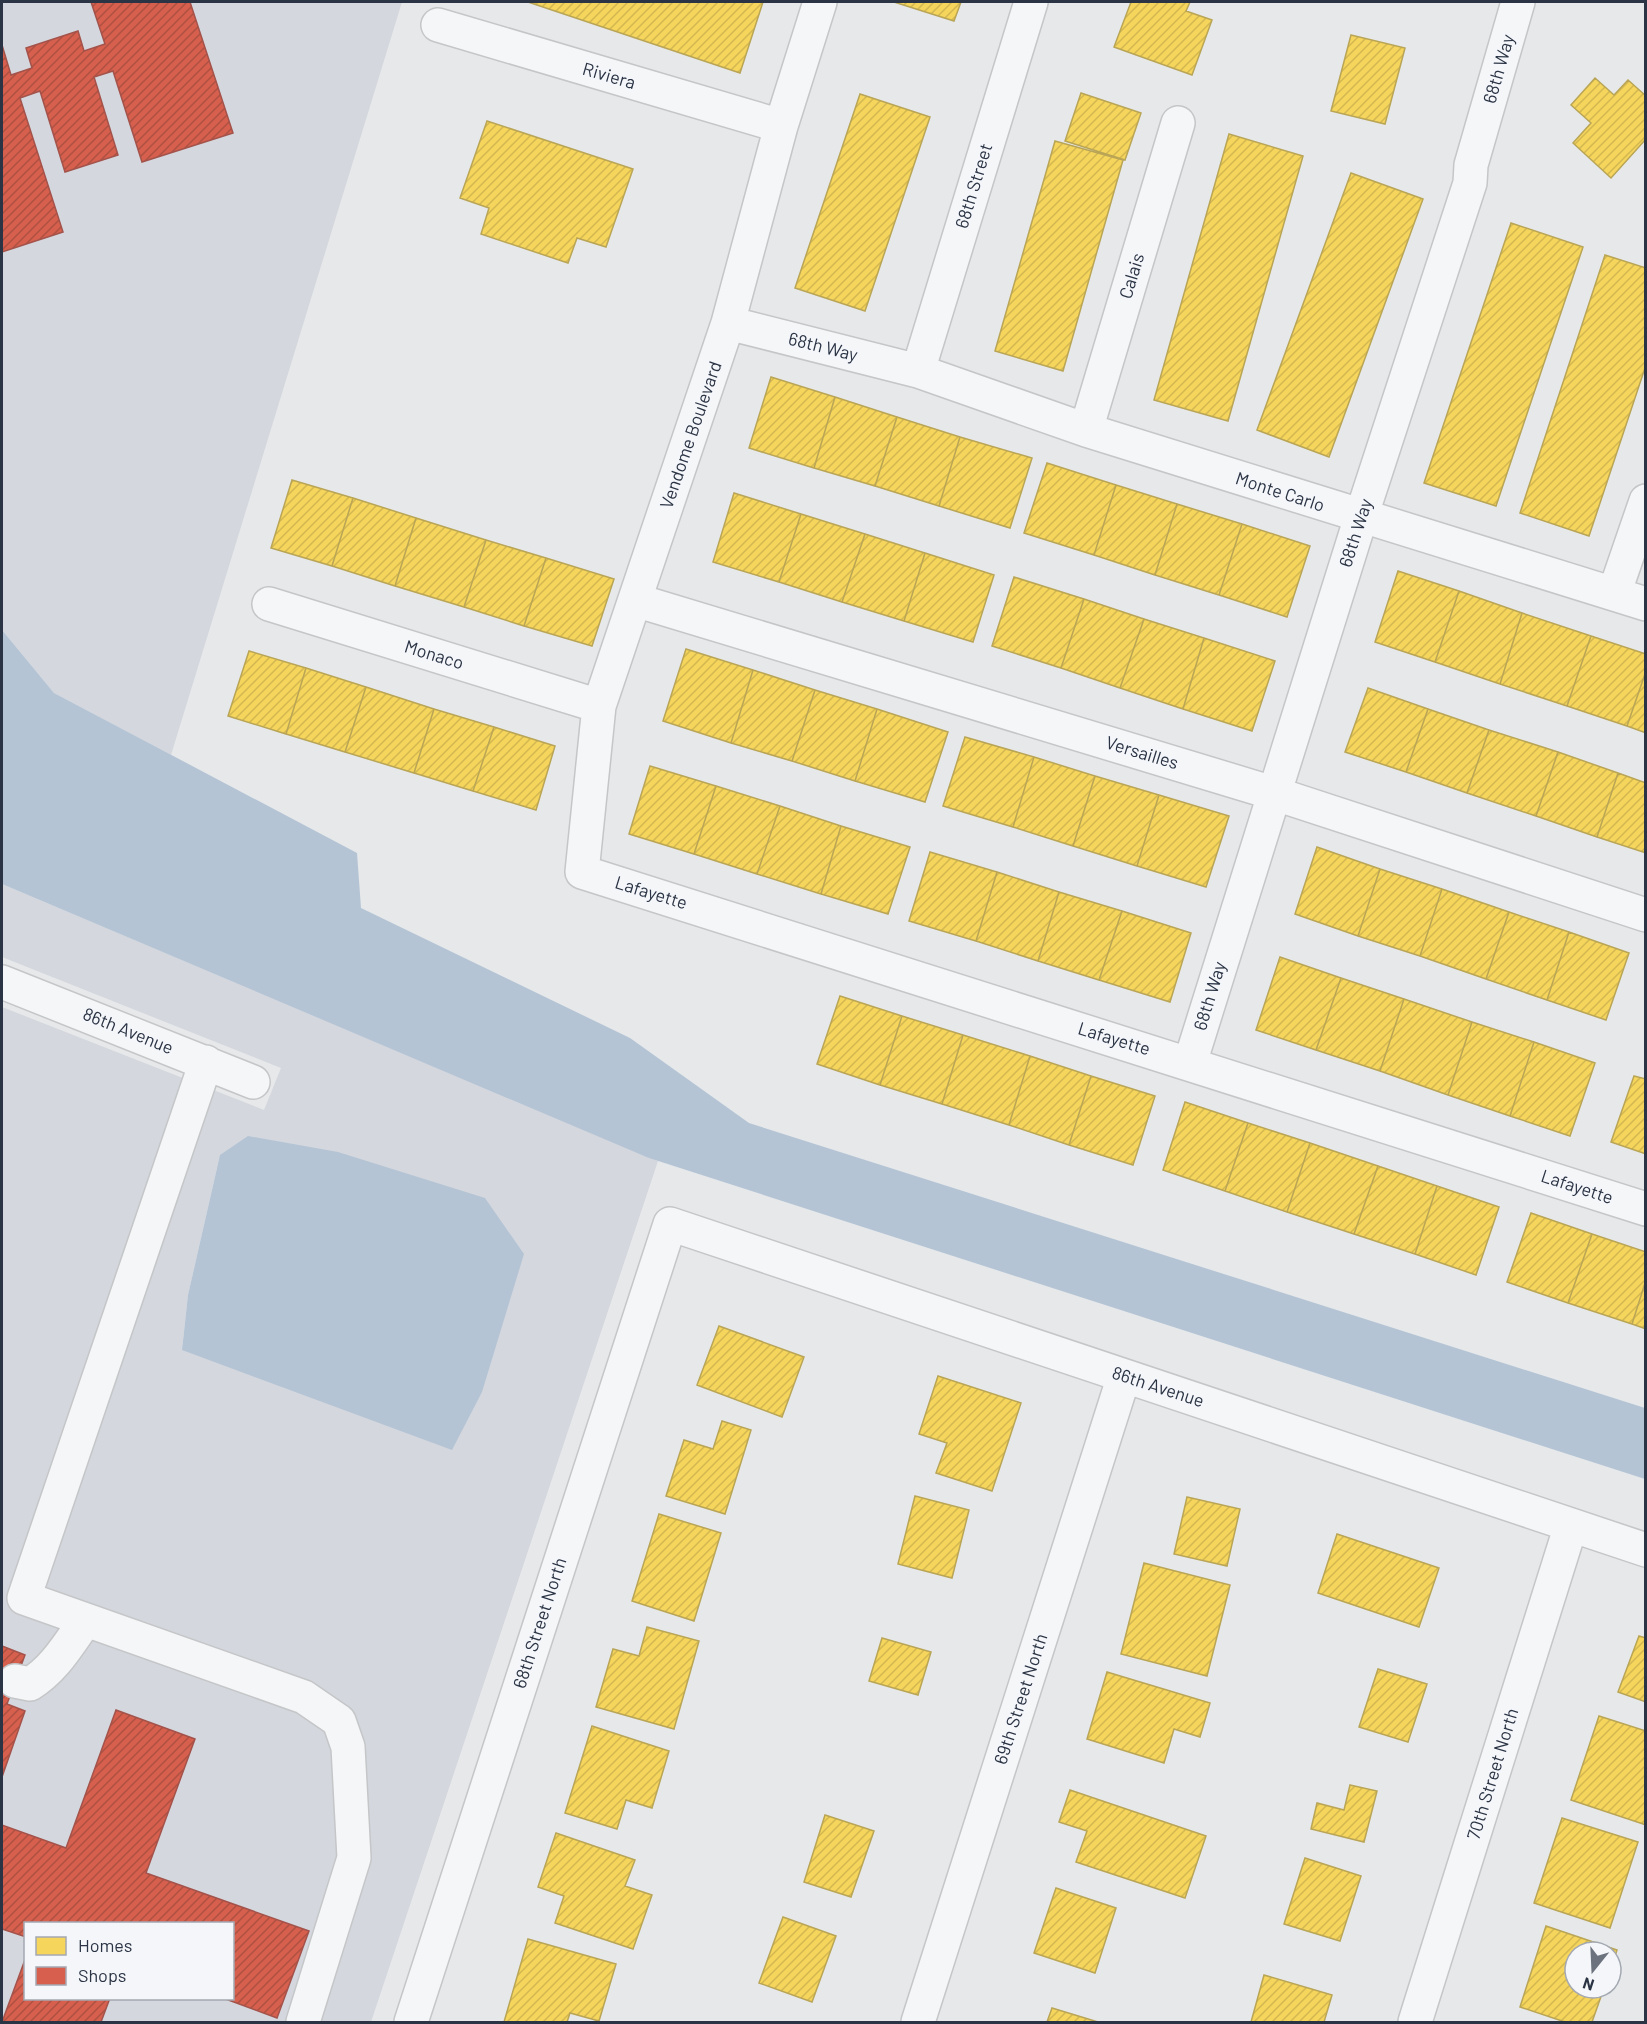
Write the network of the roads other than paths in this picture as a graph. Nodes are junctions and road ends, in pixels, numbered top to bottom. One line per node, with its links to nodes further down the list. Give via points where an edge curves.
1 (820, 2): 6 (street, Vendome Boulevard)
2 (1031, 2): 8 (street, 68th Street)
3 (1518, 2): 11 (street, 68th Way, via 1471,165 1470,183)
4 (438, 25): 6 (street, Riviera)
5 (1178, 123): 9 (street, Calais)
6 (781, 126): 7 (street, Vendome Boulevard)
7 (728, 323): 8 (street, 68th Way); 13 (street, Vendome Boulevard)
8 (918, 371): 9 (street, Monte Carlo)
9 (1086, 430): 11 (street, Monte Carlo)
10 (1646, 501): 12 (street)
11 (1361, 517): 12 (street, Monte Carlo); 17 (street, 68th Way)
12 (1614, 594): 15 (street, Monte Carlo)
13 (635, 600): 16 (street, Vendome Boulevard); 17 (street, Versailles)
14 (269, 604): 16 (street, Monaco)
15 (1646, 604)
16 (599, 705): 18 (street, Vendome Boulevard)
17 (1273, 793): 19 (street, Versailles); 22 (street, 68th Way)
18 (582, 872): 22 (street, Lafayette)
19 (1646, 915)
20 (2, 982): 21 (street, 86th Avenue)
21 (206, 1062): 23 (street, 86th Avenue); 29 (street)
22 (1190, 1063): 24 (street, Lafayette)
23 (254, 1082)
24 (1646, 1209)
25 (669, 1224): 26 (street, 86th Avenue); 33 (street, 68th Street North)
26 (1124, 1376): 27 (street, 86th Avenue); 34 (street, 69th Street North)
27 (1571, 1525): 28 (street, 86th Avenue); 35 (street, 70th Street North)
28 (1646, 1550)
29 (13, 1594): 30 (street)
30 (86, 1620): 31 (street, via 41,1678 30,1684); 32 (street, via 304,1697 339,1721 348,1747 354,1857)
31 (15, 1681)
32 (303, 2022)
33 (411, 2022)
34 (918, 2022)
35 (1415, 2022)

